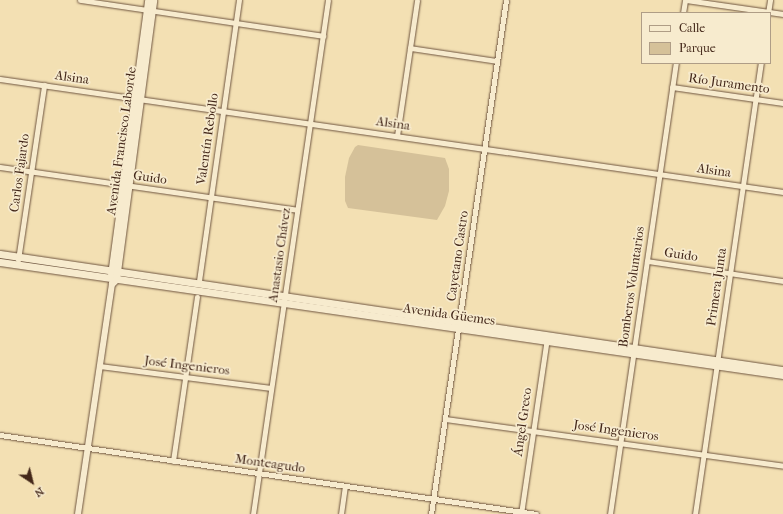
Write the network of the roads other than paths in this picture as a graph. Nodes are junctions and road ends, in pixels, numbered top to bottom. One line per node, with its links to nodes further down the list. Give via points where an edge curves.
1 (80, 0): 10 (street)
2 (148, 0): 10 (main road, Avenida Francisco Laborde)
3 (154, 0): 10 (main road, Avenida Francisco Laborde)
4 (239, 0): 16 (street, Valentín Rebollo)
5 (328, 0): 17 (street, Anastasio Chávez)
6 (417, 0): 18 (street)
7 (506, 0): 19 (street, Cayetano Castro)
8 (685, 0): 11 (street); 12 (street)
9 (770, 0): 13 (street)
10 (149, 10): 16 (street); 25 (main road, Avenida Francisco Laborde)
11 (683, 12)
12 (762, 12)
13 (768, 12)
14 (771, 13): 15 (street)
15 (783, 14)
16 (236, 23): 17 (street); 28 (street, Valentín Rebollo)
17 (323, 36): 29 (street, Anastasio Chávez)
18 (410, 48): 19 (street); 30 (street)
19 (497, 61): 31 (street, Cayetano Castro)
20 (676, 64): 24 (street, Bomberos Voluntarios)
21 (761, 64): 26 (street, Primera Junta)
22 (0, 79): 23 (street, Alsina)
23 (44, 85): 25 (street, Alsina); 33 (street, Carlos Fajardo)
24 (672, 87): 26 (street, Río Juramento); 34 (street, Bomberos Voluntarios)
25 (137, 98): 28 (street, Alsina); 35 (main road, Avenida Francisco Laborde)
26 (756, 99): 27 (street, Río Juramento); 36 (street, Primera Junta)
27 (783, 103)
28 (223, 111): 29 (street, Alsina); 38 (street, Valentín Rebollo)
29 (310, 123): 30 (street, Alsina); 39 (street, Anastasio Chávez)
30 (397, 136): 31 (street, Alsina)
31 (484, 149): 34 (street, Alsina); 50 (street, Cayetano Castro)
32 (0, 166): 33 (street, Guido)
33 (32, 171): 35 (street, Guido); 41 (street, Carlos Fajardo)
34 (659, 174): 36 (street, Alsina); 42 (street, Bomberos Voluntarios)
35 (126, 185): 38 (street, Guido); 45 (main road, Avenida Francisco Laborde)
36 (743, 186): 37 (street, Alsina); 44 (street, Primera Junta)
37 (783, 192)
38 (211, 198): 39 (street, Guido); 46 (street, Valentín Rebollo)
39 (297, 210): 49 (street, Anastasio Chávez)
40 (0, 254): 41 (main road)
41 (18, 260): 43 (main road); 45 (main road, Avenida Güemes)
42 (647, 261): 44 (street, Guido); 52 (street, Bomberos Voluntarios)
43 (0, 262)
44 (730, 273): 47 (street, Guido); 53 (street, Primera Junta)
45 (114, 277): 49 (main road, Avenida Güemes); 54 (street, Avenida Francisco Laborde)
46 (199, 281)
47 (783, 281)
48 (197, 297): 57 (street)
49 (284, 300): 50 (main road, Avenida Güemes); 58 (street, Anastasio Chávez)
50 (460, 326): 51 (main road, Avenida Güemes); 59 (street, Cayetano Castro)
51 (547, 338): 52 (main road, Avenida Güemes); 60 (street, Ángel Greco)
52 (633, 351): 53 (main road, Avenida Güemes); 62 (street, Bomberos Voluntarios)
53 (718, 363): 55 (main road, Avenida Güemes); 56 (main road, Avenida Güemes); 64 (street, Primera Junta)
54 (100, 366): 57 (street, José Ingenieros); 63 (street, Avenida Francisco Laborde)
55 (783, 370)
56 (783, 375)
57 (185, 377): 58 (street, José Ingenieros); 65 (street)
58 (271, 388): 67 (street, Anastasio Chávez)
59 (446, 419): 60 (street, José Ingenieros); 69 (street, Cayetano Castro)
60 (533, 431): 62 (street, José Ingenieros); 70 (street, Ángel Greco)
61 (0, 435): 63 (street, Monteagudo)
62 (621, 442): 64 (street, José Ingenieros); 76 (street, Bomberos Voluntarios)
63 (88, 448): 65 (street, Monteagudo); 71 (street, Avenida Francisco Laborde)
64 (704, 454): 66 (street, José Ingenieros); 77 (street, Primera Junta)
65 (173, 461): 67 (street, Monteagudo)
66 (783, 466)
67 (259, 473): 68 (street, Monteagudo); 72 (street, Anastasio Chávez)
68 (345, 486): 69 (street, Monteagudo); 73 (street)
69 (433, 499): 70 (street, Monteagudo); 74 (street, Cayetano Castro)
70 (521, 513): 75 (street, Monteagudo)
71 (78, 514)
72 (253, 514)
73 (341, 514)
74 (431, 514)
75 (536, 514)
76 (610, 514)
77 (696, 514)

